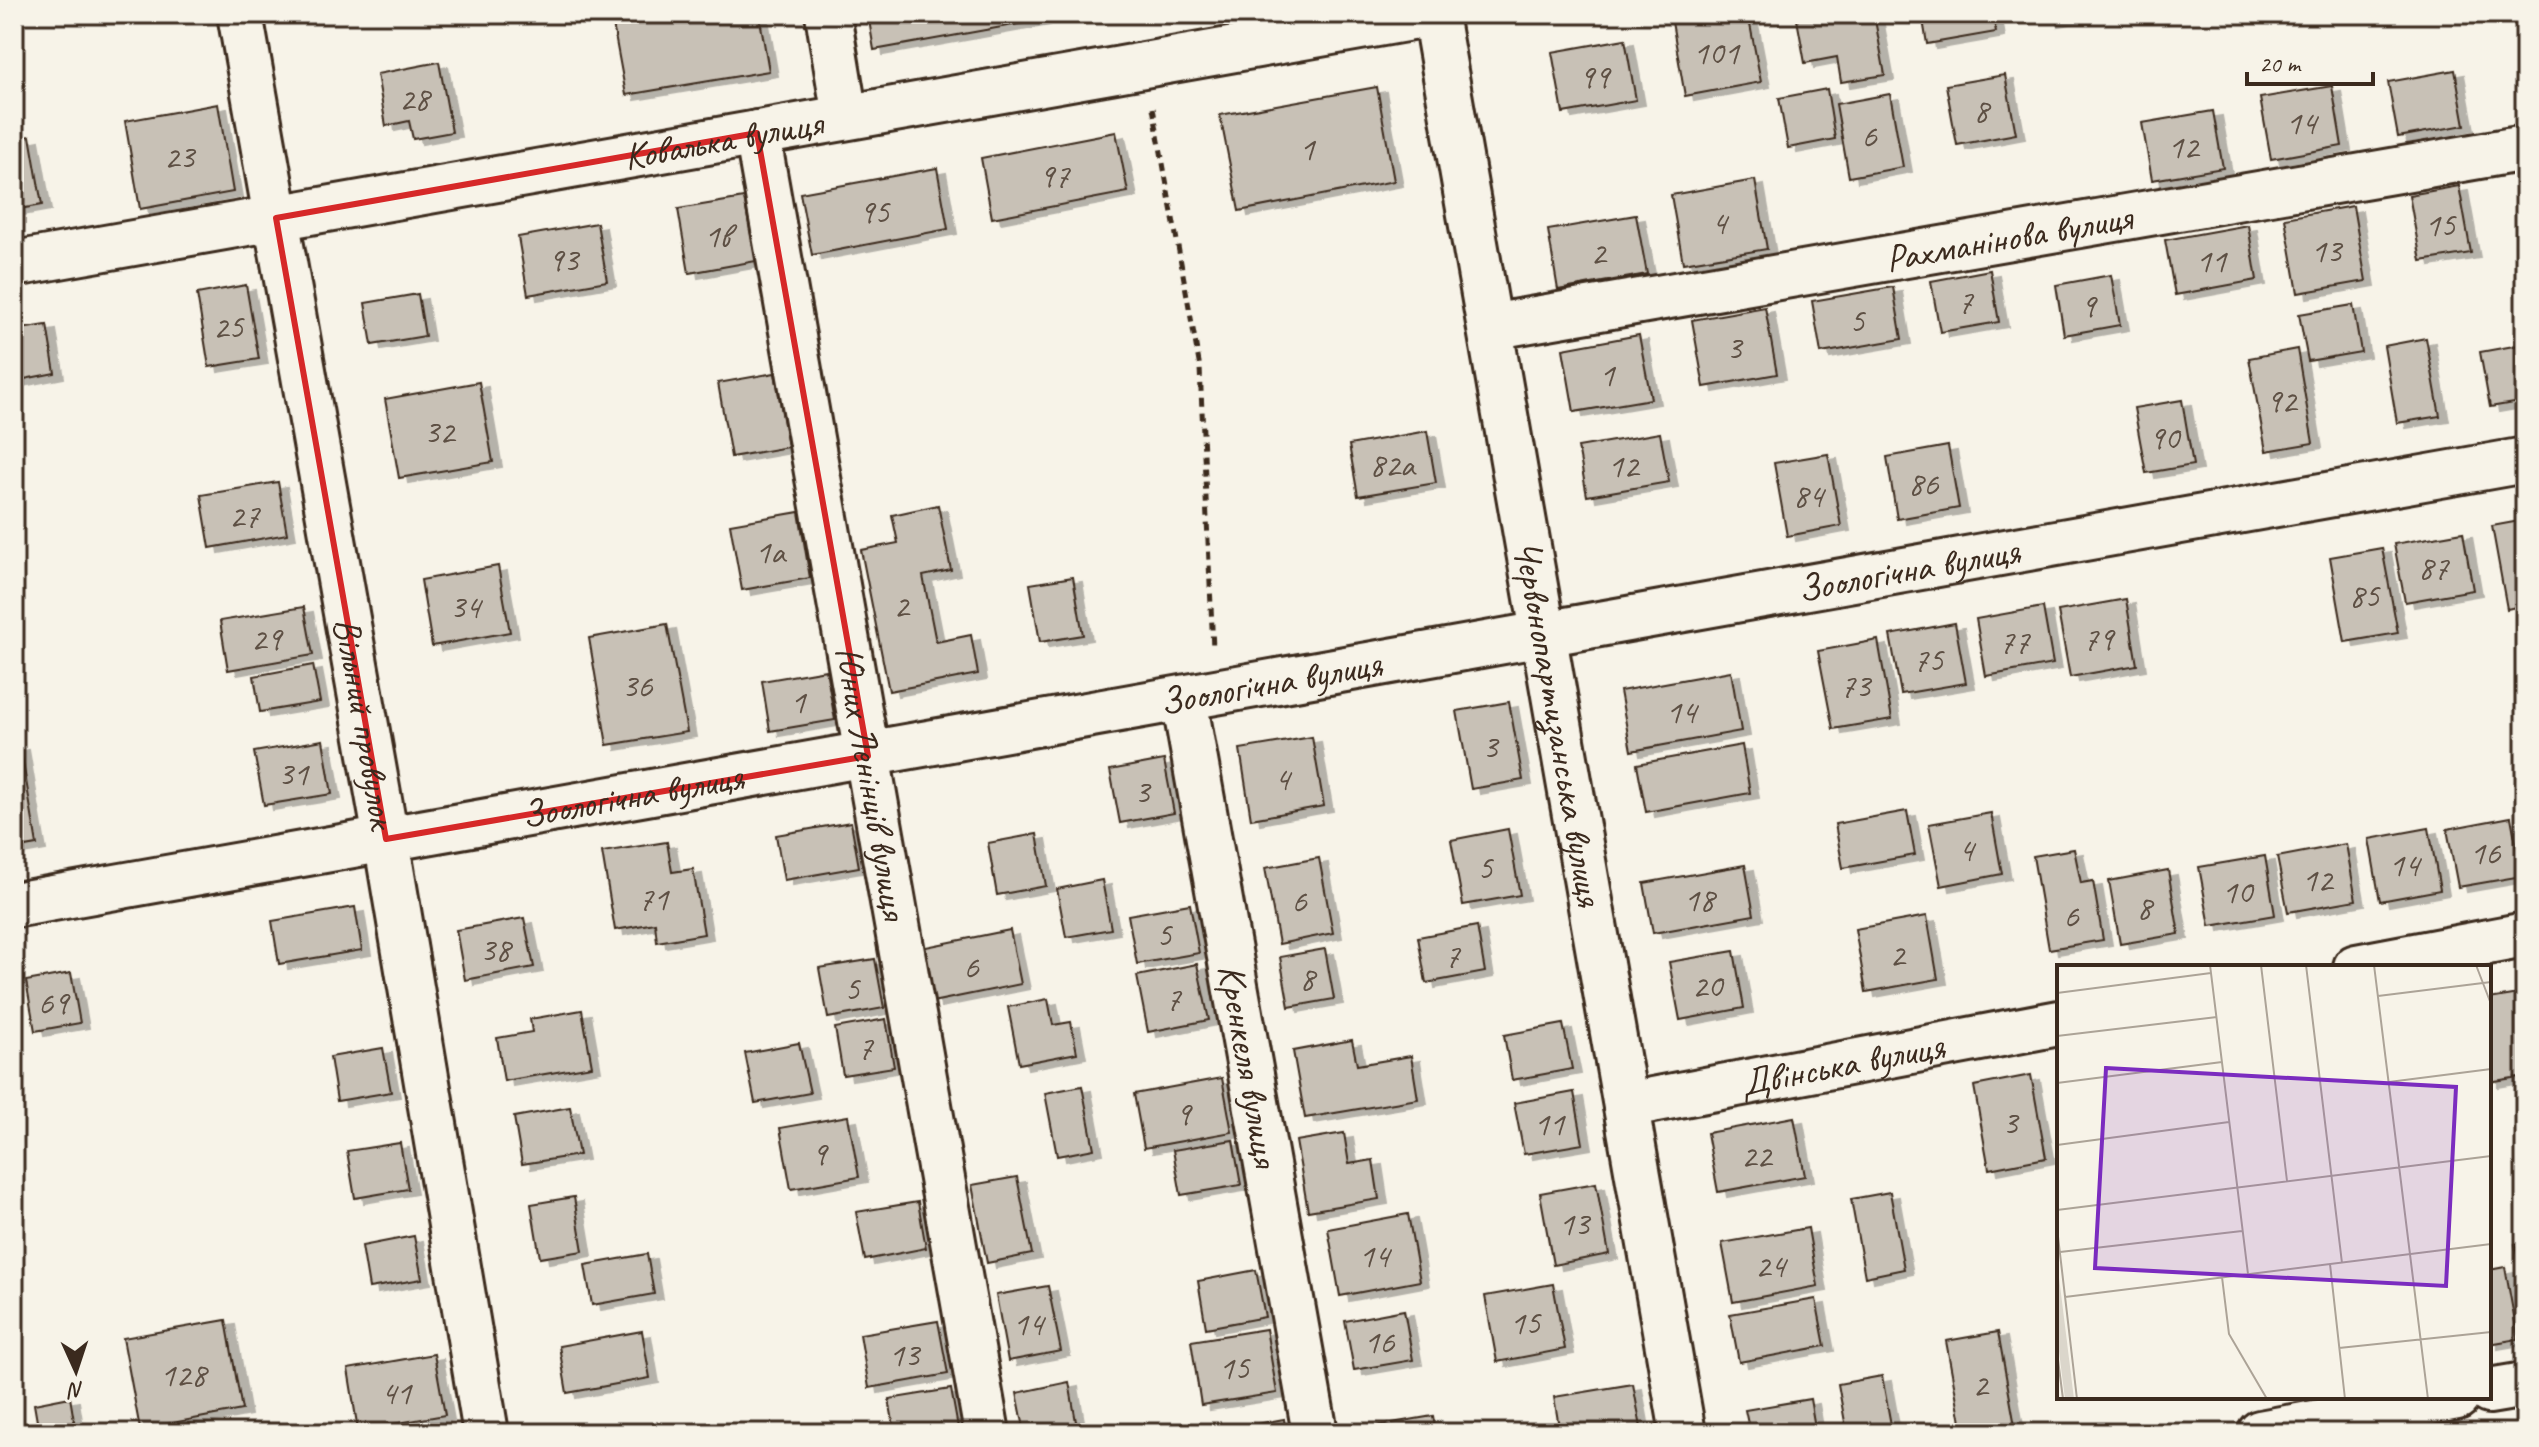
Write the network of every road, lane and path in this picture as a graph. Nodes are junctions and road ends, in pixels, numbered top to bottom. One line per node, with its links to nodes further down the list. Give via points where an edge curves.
1 (240, 14): 8 (street, Вільний провулок)
2 (828, 14): 5 (street)
3 (1434, 14): 4 (street, Ковалька вулиця); 10 (street, Червонопартизанська вулиця)
4 (1145, 65): 5 (street, Ковалька вулиця); 13 (path, via 1200,368)
5 (845, 117): 6 (street, Ковалька вулиця)
6 (757, 133): 8 (street, Ковалька вулиця); 14 (street, Юних Ленінців вулиця)
7 (2525, 148): 10 (street, Рахманінова вулиця)
8 (276, 218): 9 (street, Ковалька вулиця); 15 (street, Вільний провулок)
9 (14, 264)
10 (1490, 327): 12 (street, Червонопартизанська вулиця)
11 (2525, 460): 12 (street, Зоологічна вулиця)
12 (1544, 635): 13 (street, Зоологічна вулиця); 20 (street, Червонопартизанська вулиця)
13 (1200, 697): 14 (street, Зоологічна вулиця); 26 (street, Кренкеля вулиця)
14 (868, 756): 15 (street, Зоологічна вулиця); 25 (street, Юних Ленінців вулиця)
15 (386, 839): 16 (street, Зоологічна вулиця); 24 (street, Вільний провулок)
16 (14, 905)
17 (2525, 935): 18 (street)
18 (2367, 965)
19 (2057, 1023): 20 (street, Двінська вулиця)
20 (1626, 1105): 27 (street, Червонопартизанська вулиця)
21 (2525, 1385): 22 (street)
22 (2491, 1391)
23 (2446, 1399): 28 (street)
24 (486, 1433)
25 (987, 1433)
26 (1315, 1433)
27 (1683, 1433)
28 (2260, 1433)

